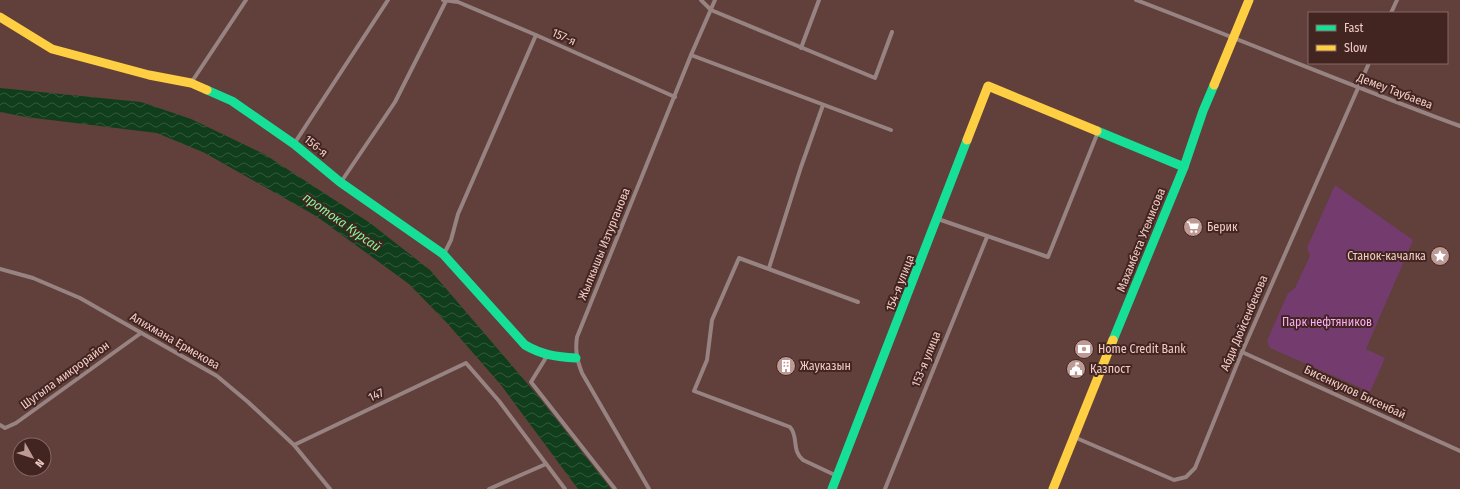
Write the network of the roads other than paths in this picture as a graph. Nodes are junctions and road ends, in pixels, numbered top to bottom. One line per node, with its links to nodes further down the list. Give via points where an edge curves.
1 (246, 0): 20 (street)
2 (388, 0): 27 (street)
3 (701, 0): 11 (street)
4 (715, 0): 11 (street, Жылкышы Изтурганова)
5 (819, 0): 17 (street)
6 (1136, 0): 16 (street, Демеу Таубаева)
7 (1249, 0): 16 (street, Махамбета Утемисова)
8 (1397, 0): 12 (street)
9 (445, 1): 10 (street, 157-я); 29 (street, via 395,102)
10 (458, 1): 15 (street, 157-я)
11 (712, 10): 17 (street); 18 (street, Жылкышы Изтурганова)
12 (1391, 12)
13 (0, 17): 20 (street, 156-я, via 52,49 149,75)
14 (892, 32): 17 (street, via 876,78)
15 (536, 35): 22 (street, 157-я); 32 (street)
16 (1234, 37): 21 (street, Демеу Таубаева); 28 (street, Махамбета Утемисова, via 1203,111)
17 (801, 48)
18 (691, 55): 22 (street, Жылкышы Изтурганова); 23 (street)
19 (1369, 64): 21 (street, Абди Дюйсенбекова)
20 (192, 83): 27 (street, 156-я, via 232,101)
21 (1358, 88): 24 (street, Демеу Таубаева); 37 (street, Абди Дюйсенбекова)
22 (675, 97): 39 (street, Жылкышы Изтурганова, via 577,337)
23 (823, 105): 25 (street); 33 (street)
24 (1460, 126)
25 (891, 130)
26 (1098, 132): 28 (street); 30 (street, 154-я улица, via 988,86); 31 (street, via 1048,257)
27 (294, 144): 29 (street, 156-я)
28 (1184, 167): 41 (street, Махамбета Утемисова)
29 (340, 182): 32 (street, 156-я)
30 (937, 219): 31 (street); 45 (street, 154-я улица)
31 (987, 237): 52 (street, 153-я улица)
32 (443, 254): 38 (street, 156-я, via 525,345)
33 (769, 268): 35 (street); 45 (street, via 739,258 712,320 707,360 694,391 790,426 794,432 799,457)
34 (0, 269): 36 (street, Алихмана Ермекова, via 33,278 80,298)
35 (858, 302)
36 (140, 333): 40 (street, Шугыла микрорайон, via 16,423 5,428); 42 (street, Алихмана Ермекова, via 217,376)
37 (1242, 352): 41 (street, Абди Дюйсенбекова, via 1195,468 1186,477 1174,480); 43 (street, Бисенкулов Бисенбай)
38 (547, 356): 39 (street, 156-я); 49 (street, via 531,382)
39 (576, 358): 50 (street, Жылкышы Изтурганова, via 582,373)
40 (0, 425)
41 (1073, 437): 53 (street, Махамбета Утемисова)
42 (294, 445): 44 (street, 147, via 466,363 499,401); 46 (street, Алихмана Ермекова)
43 (1460, 451)
44 (546, 464): 47 (street); 48 (street)
45 (837, 476): 51 (street, 154-я улица)
46 (330, 489)
47 (489, 489)
48 (565, 489)
49 (615, 489)
50 (649, 489)
51 (832, 489)
52 (885, 489)
53 (1053, 489)

